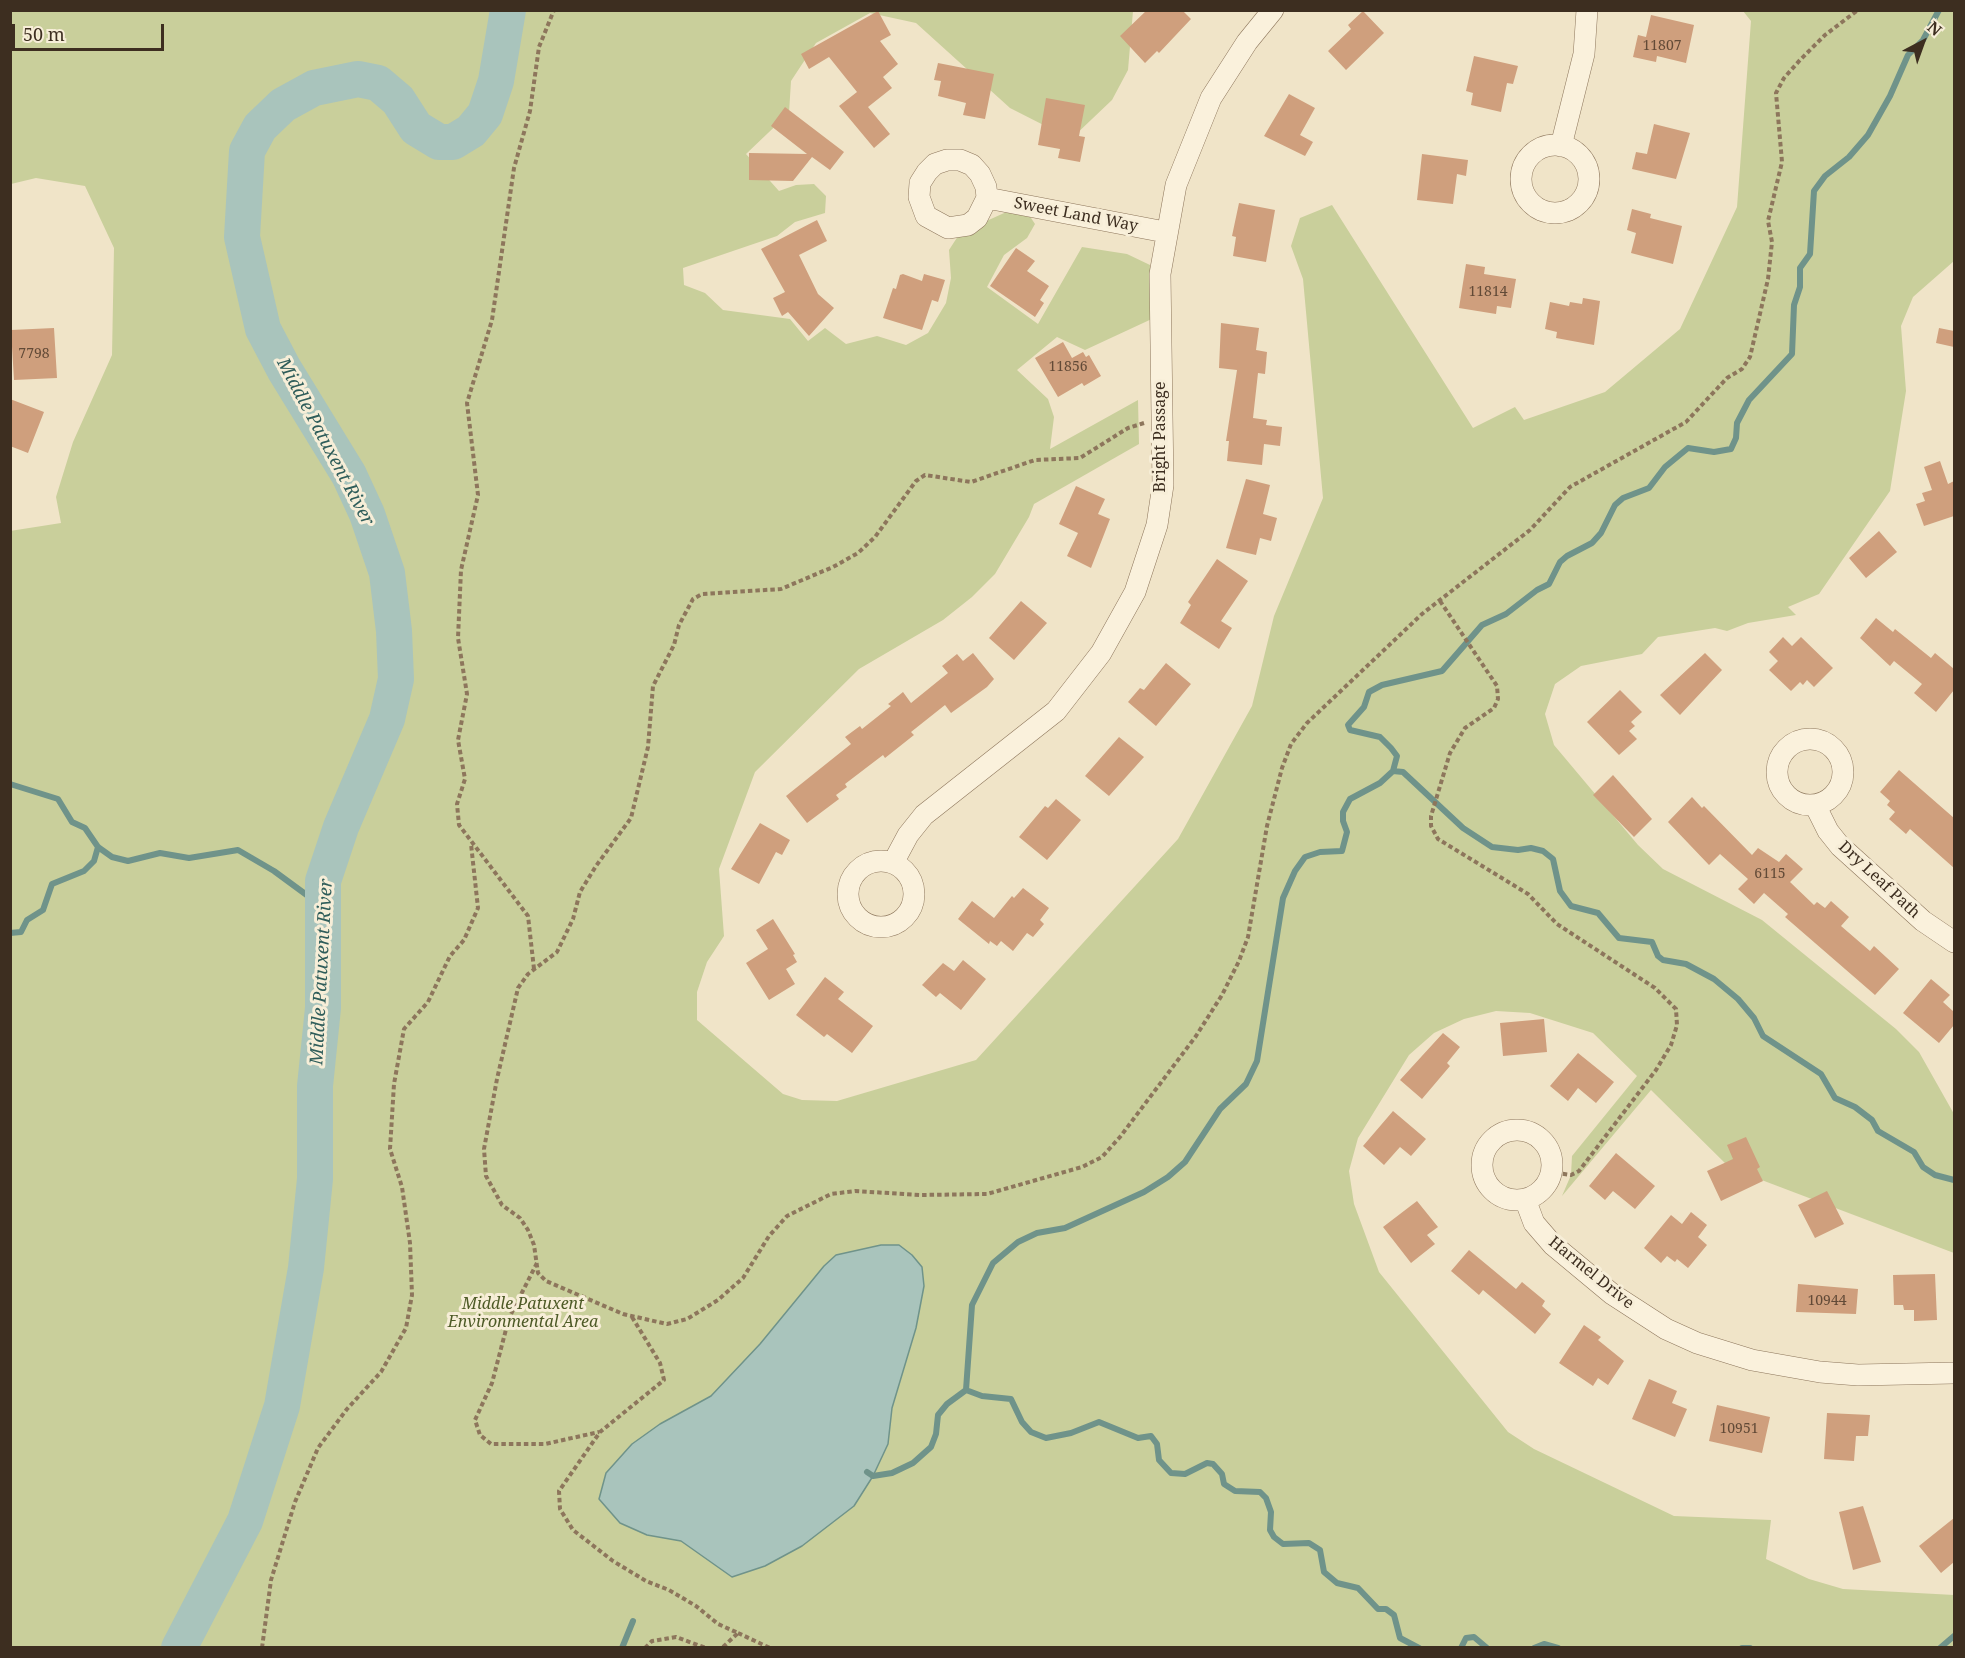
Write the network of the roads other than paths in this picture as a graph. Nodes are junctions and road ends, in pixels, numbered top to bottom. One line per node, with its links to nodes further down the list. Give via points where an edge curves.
1 (1273, 10): 5 (street, Bright Passage, via 1211,98 1176,185)
2 (1587, 10): 3 (street, via 1584,54)
3 (1561, 146)
4 (987, 198): 5 (street, Sweet Land Way)
5 (1165, 232): 7 (street, Bright Passage, via 1160,274 1163,485 1157,525 1135,592 1119,625 1056,711 924,815)
6 (1815, 805): 8 (street, Dry Leaf Path, via 1840,846 1923,921)
7 (893, 863)
8 (1954, 942)
9 (1525, 1199): 9 (street, via 1546,1185 1551,1161 1544,1143 1526,1131 1513,1130 1488,1145 1482,1165 1486,1182 1501,1196); 10 (street, Harmel Drive, via 1534,1223 1553,1245 1611,1294 1666,1329 1697,1342 1752,1360 1811,1371 1858,1375)
10 (1954, 1373)

